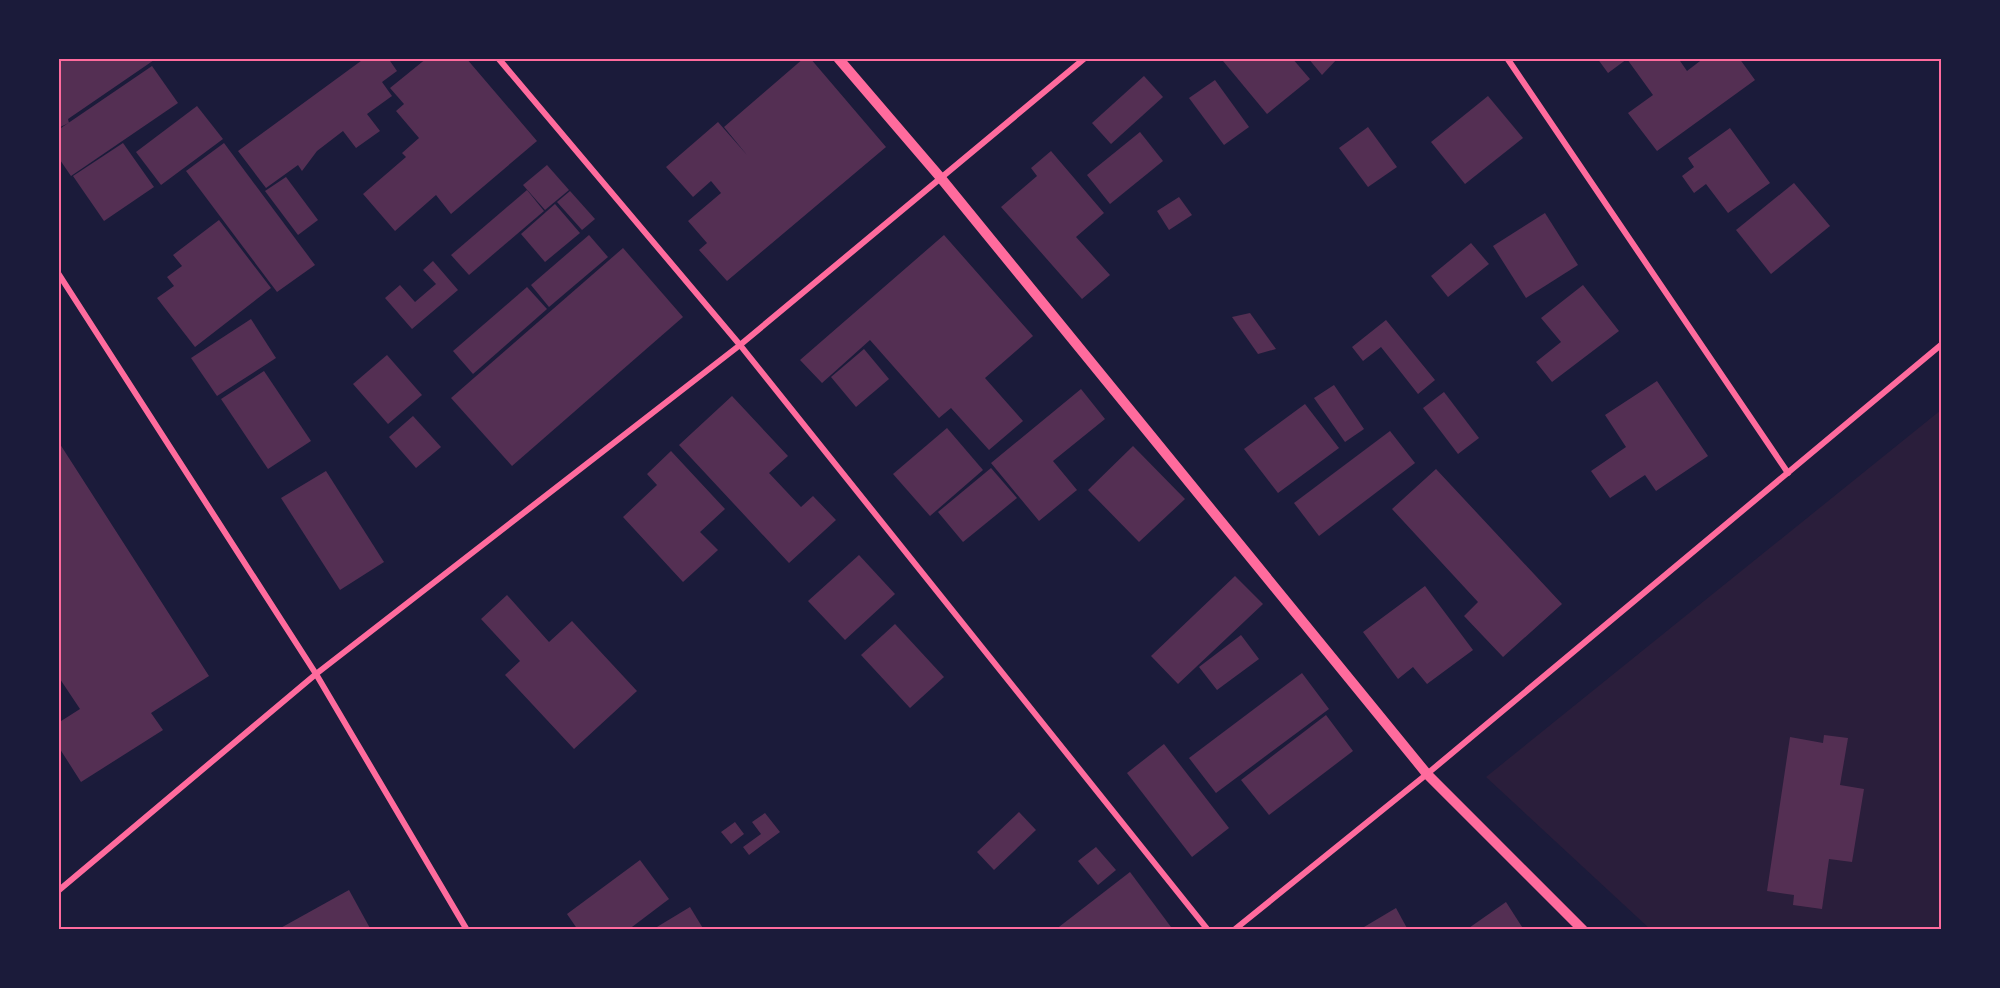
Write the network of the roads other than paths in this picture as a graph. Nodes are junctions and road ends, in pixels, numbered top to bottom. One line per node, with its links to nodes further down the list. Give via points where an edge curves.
1 (498, 58): 8 (street)
2 (838, 58): 5 (street)
3 (1085, 58): 5 (street)
4 (1507, 58): 9 (street)
5 (940, 177): 8 (street); 11 (street)
6 (58, 273): 10 (street)
7 (1941, 344): 9 (street)
8 (740, 345): 10 (street); 14 (street)
9 (1788, 473): 11 (street)
10 (316, 674): 12 (street); 13 (street)
11 (1427, 774): 15 (street); 16 (street)
12 (58, 891)
13 (467, 930)
14 (1209, 930)
15 (1234, 930)
16 (1583, 930)

